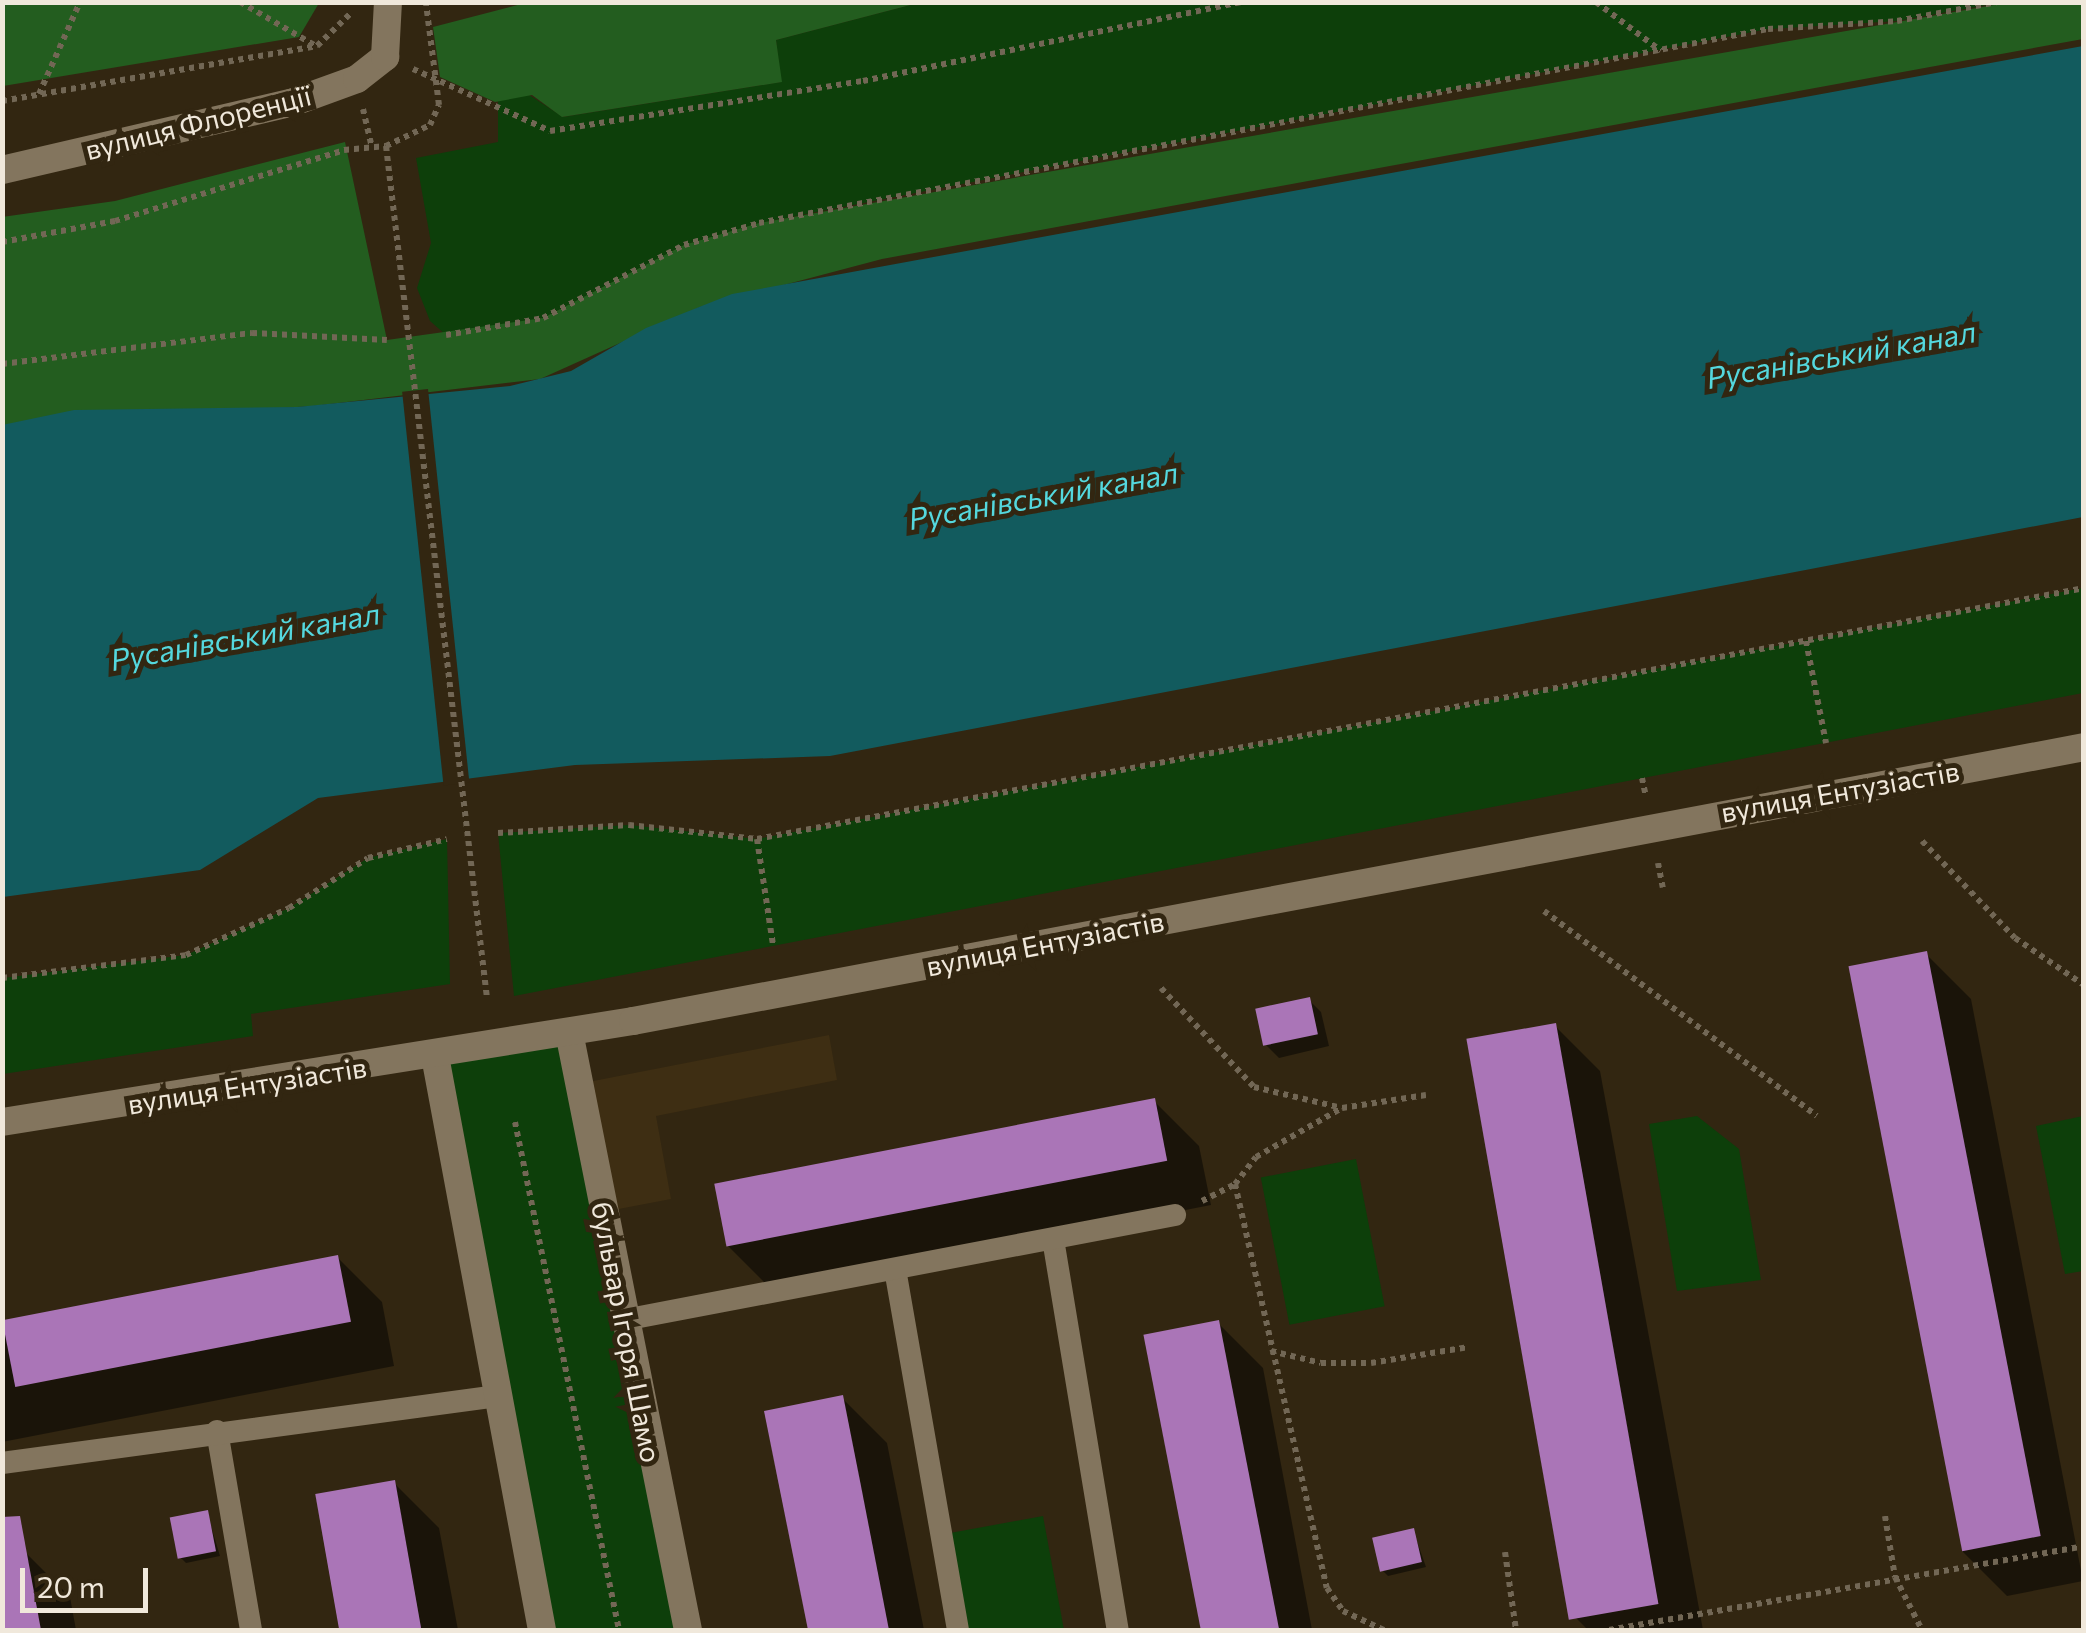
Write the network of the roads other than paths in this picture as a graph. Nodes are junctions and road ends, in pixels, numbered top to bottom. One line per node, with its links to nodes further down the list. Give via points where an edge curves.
1 (388, 2): 2 (street, вулиця Флоренції, via 385,57 357,79 290,103)
2 (2, 170)
3 (2084, 747): 4 (street, вулиця Ентузіастів)
4 (569, 1032): 5 (street, вулиця Ентузіастів); 10 (street, бульвар Ігоря Шамо)
5 (435, 1056): 6 (street, вулиця Ентузіастів); 11 (street)
6 (2, 1122)
7 (1176, 1215): 8 (lane)
8 (1053, 1239): 9 (lane); 18 (lane)
9 (895, 1268): 10 (lane); 17 (lane)
10 (624, 1320): 16 (street, бульвар Ігоря Шамо)
11 (497, 1396): 12 (lane); 15 (street)
12 (218, 1431): 13 (lane); 14 (lane)
13 (2, 1463)
14 (252, 1630)
15 (542, 1630)
16 (688, 1630)
17 (958, 1630)
18 (1118, 1630)

